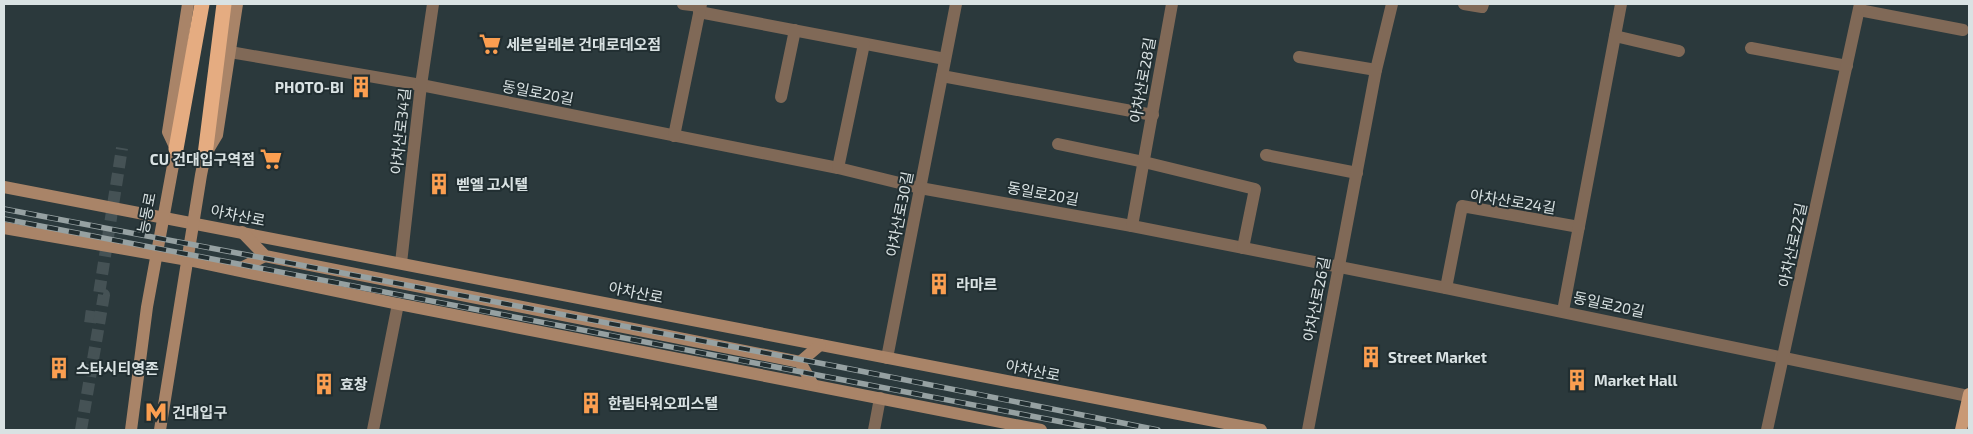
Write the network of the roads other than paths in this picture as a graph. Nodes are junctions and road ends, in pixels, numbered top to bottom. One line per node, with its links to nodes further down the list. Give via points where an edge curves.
1 (188, 4): 32 (main road, 능동로, via 168,132)
2 (202, 4): 32 (highway)
3 (224, 4): 33 (highway)
4 (237, 4): 21 (main road)
5 (433, 4): 27 (street, 아차산로34길)
6 (683, 4): 13 (street)
7 (956, 4): 23 (street, 아차산로30길)
8 (1172, 4): 29 (street, 아차산로28길)
9 (1392, 4): 25 (street, 아차산로26길)
10 (1464, 4): 11 (street, via 1482,7)
11 (1483, 4)
12 (1621, 4): 17 (street)
13 (700, 7): 15 (street); 30 (street)
14 (1860, 7): 16 (street, 아차산로22길); 24 (street, 아차산로22길)
15 (795, 30): 18 (street); 28 (street)
16 (1964, 30)
17 (1615, 36): 20 (street); 44 (street)
18 (864, 44): 23 (street); 36 (street)
19 (1751, 48): 24 (street)
20 (1680, 51)
21 (230, 52): 27 (street, 동일로20길); 33 (main road, via 218,136)
22 (1299, 57): 25 (street)
23 (945, 59): 26 (street, 아차산로30길)
24 (1847, 66): 58 (street, 아차산로22길)
25 (1376, 70): 37 (street, 아차산로26길)
26 (942, 76): 29 (street); 39 (street, 아차산로30길)
27 (421, 86): 30 (street, 동일로20길); 50 (street, 아차산로34길)
28 (780, 97)
29 (1153, 115): 35 (street, 아차산로28길)
30 (674, 136): 36 (street, 동일로20길)
31 (1058, 144): 35 (street)
32 (176, 149): 40 (main road, 능동로)
33 (205, 154): 41 (main road)
34 (1266, 155): 37 (street)
35 (1144, 162): 42 (street, 아차산로28길); 46 (street, via 1255,189)
36 (838, 168): 39 (street, 동일로20길)
37 (1357, 173): 51 (street, 아차산로26길)
38 (4, 187): 40 (main road, 아차산로)
39 (920, 188): 42 (street, 동일로20길); 57 (street, 아차산로30길)
40 (163, 217): 41 (main road, 아차산로); 47 (main road, 능동로)
41 (193, 223): 45 (main road, 아차산로); 49 (main road)
42 (1132, 226): 46 (street, 동일로20길)
43 (4, 228): 47 (main road)
44 (1579, 228): 53 (street, 아차산로24길, via 1462,206); 55 (street)
45 (242, 232): 48 (main road); 50 (main road, 아차산로)
46 (1243, 248): 51 (street, 동일로20길)
47 (156, 254): 49 (main road); 63 (main road, 능동로)
48 (264, 256): 52 (main road); 59 (main road)
49 (188, 260): 52 (main road); 64 (main road)
50 (401, 263): 56 (main road, 아차산로)
51 (1339, 267): 53 (street, 동일로20길); 69 (street, 아차산로26길)
52 (237, 270): 54 (main road)
53 (1446, 288): 55 (street, 동일로20길)
54 (398, 304): 60 (main road); 65 (street)
55 (1563, 311): 58 (street, 동일로20길)
56 (820, 345): 57 (main road, 아차산로); 59 (main road)
57 (887, 358): 68 (main road, 아차산로)
58 (1784, 358): 61 (street, 동일로20길); 70 (street, 아차산로22길)
59 (800, 362): 60 (main road)
60 (813, 385): 62 (main road)
61 (1969, 395): 71 (main road)
62 (880, 398): 66 (street); 67 (main road)
63 (131, 430)
64 (160, 430)
65 (373, 430)
66 (874, 430)
67 (1041, 430)
68 (1261, 430)
69 (1308, 430)
70 (1767, 430)
71 (1961, 430)

